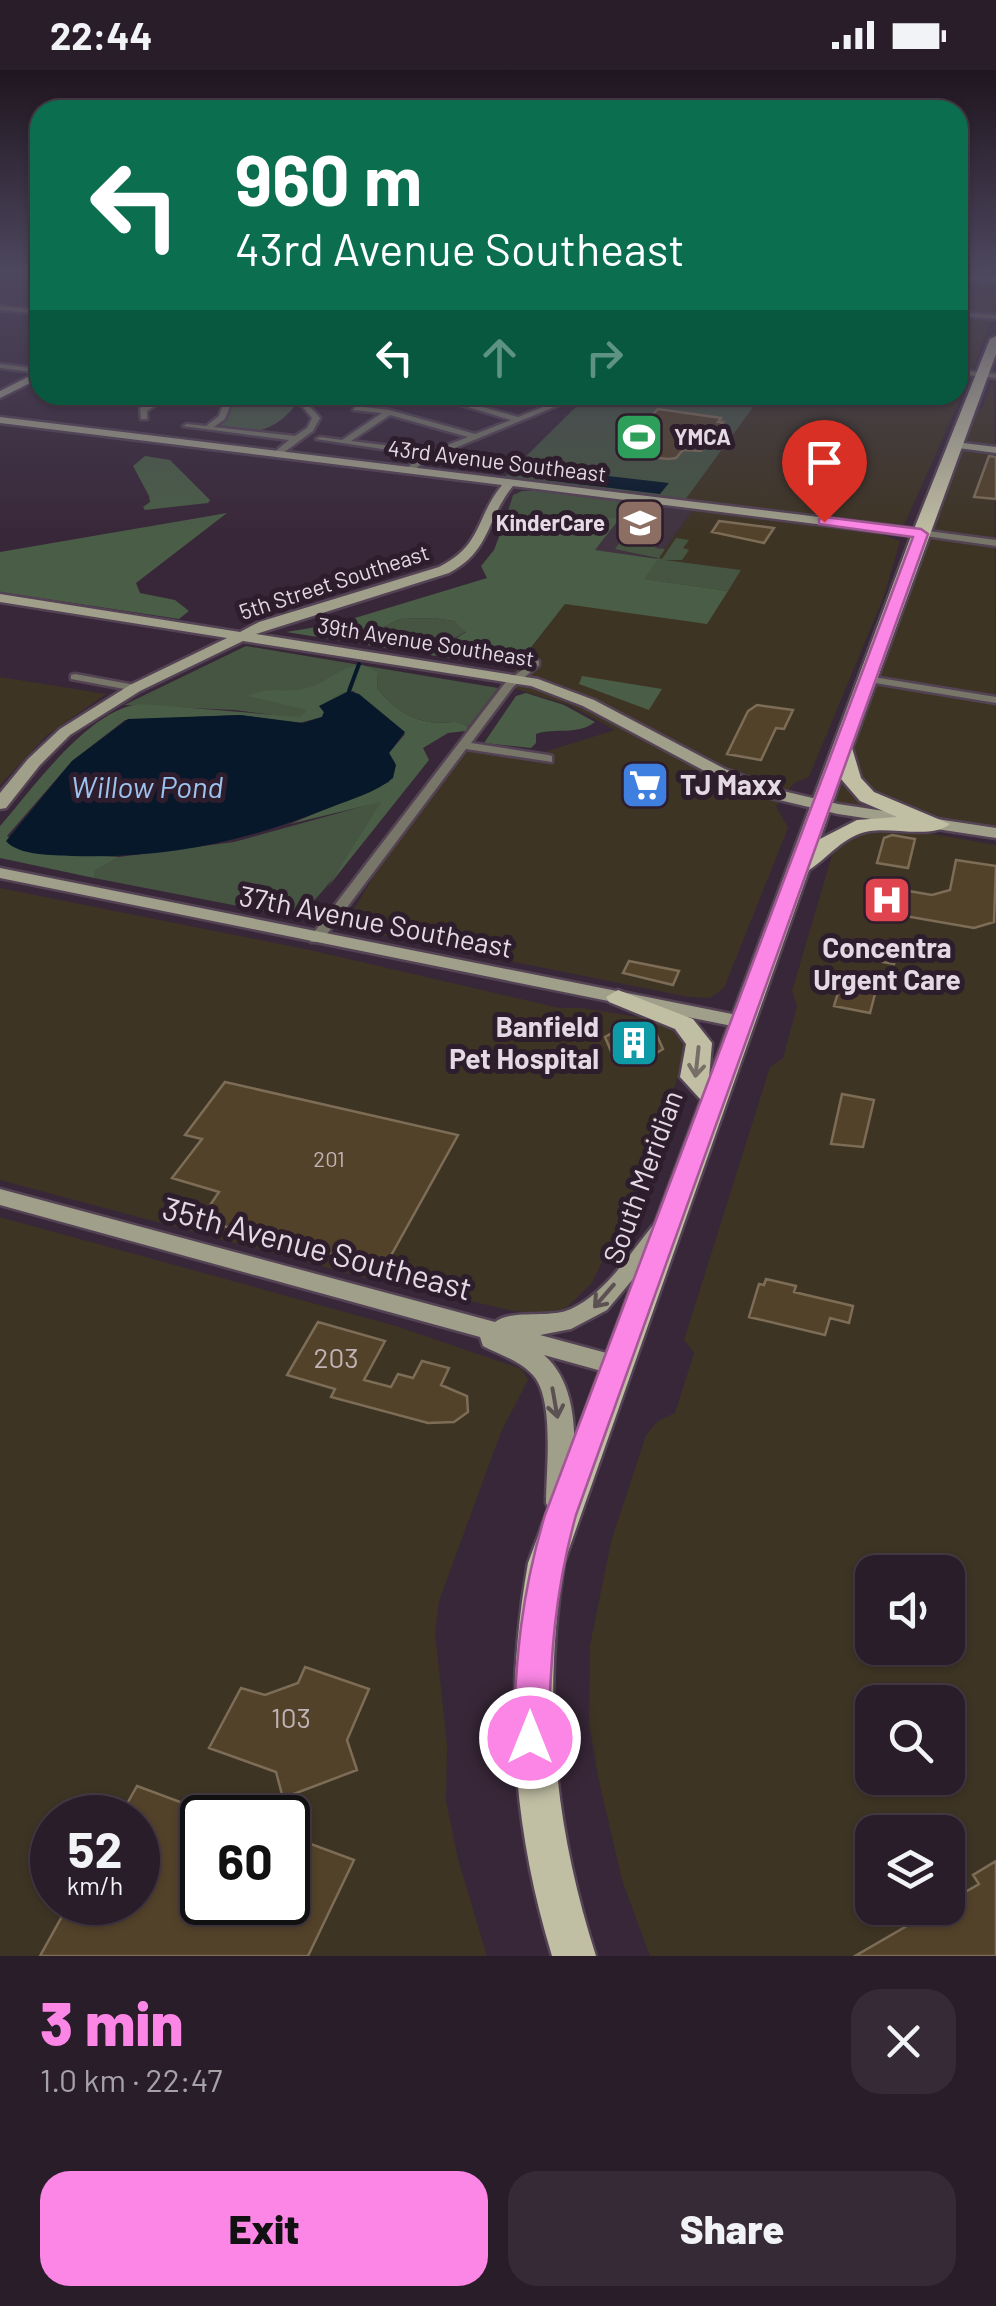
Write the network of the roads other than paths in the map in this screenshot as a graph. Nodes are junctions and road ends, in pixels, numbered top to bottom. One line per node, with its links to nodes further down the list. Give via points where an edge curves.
1 (0, 366): 2 (street)
2 (30, 370)
3 (988, 371): 23 (main road, South Meridian)
4 (30, 378): 5 (street)
5 (0, 395)
6 (152, 405): 14 (street)
7 (227, 405): 18 (street)
8 (304, 405): 20 (street, via 315,412 314,424)
9 (461, 405): 16 (street)
10 (555, 405): 16 (street)
11 (416, 406): 13 (street)
12 (356, 408): 13 (street)
13 (394, 413): 19 (street); 22 (street)
14 (144, 416)
15 (0, 420): 25 (street, 43rd Avenue Southeast)
16 (520, 420): 19 (street)
17 (186, 426): 18 (street)
18 (208, 428): 20 (street)
19 (477, 437): 26 (street)
20 (297, 439): 25 (street)
21 (320, 439): 22 (street)
22 (344, 442): 26 (street)
23 (955, 445): 24 (street); 29 (main road, South Meridian)
24 (996, 450)
25 (276, 454): 27 (street, 43rd Avenue Southeast)
26 (432, 454): 27 (street)
27 (410, 470): 28 (street, 43rd Avenue Southeast)
28 (510, 482): 29 (street, 43rd Avenue Southeast); 32 (street, 5th Street Southeast, via 477,547 457,565)
29 (921, 534): 30 (street); 36 (main road, South Meridian)
30 (996, 542)
31 (0, 598): 32 (street, 39th Avenue Southeast)
32 (239, 635): 35 (street, 39th Avenue Southeast); 37 (street, 5th Street Southeast)
33 (535, 663): 35 (street)
34 (75, 677): 37 (street)
35 (516, 678): 39 (street); 43 (street, 39th Avenue Southeast, via 597,704 749,785)
36 (868, 678): 38 (street); 40 (main road, South Meridian)
37 (135, 688): 42 (street, 5th Street Southeast, via 66,732)
38 (996, 700)
39 (464, 745): 41 (street); 48 (street)
40 (842, 747): 43 (main road, South Meridian); 44 (main road, via 848,777 860,792)
41 (548, 759)
42 (0, 804)
43 (821, 805): 44 (street, 39th Avenue Southeast); 46 (main road, South Meridian)
44 (940, 824): 45 (street, 39th Avenue Southeast); 46 (main road, via 846,828)
45 (996, 833)
46 (796, 872): 50 (main road, South Meridian)
47 (0, 874): 48 (street, 37th Avenue Southeast)
48 (316, 939): 49 (street, 37th Avenue Southeast)
49 (618, 997): 50 (street, 37th Avenue Southeast); 51 (main road, one-way to 51, via 689,1029 699,1043 693,1077)
50 (742, 1022): 51 (main road, South Meridian)
51 (715, 1098): 53 (main road, South Meridian)
52 (0, 1197): 54 (street, 35th Avenue Southeast)
53 (668, 1223): 54 (street, one-way to 54, via 593,1310 574,1321 546,1327); 55 (main road, South Meridian)
54 (460, 1322): 55 (street, 35th Avenue Southeast); 56 (street, one-way to 56, via 530,1359 550,1382 558,1407)
55 (616, 1365): 56 (main road, South Meridian)
56 (560, 1515): 57 (main road, South Meridian, via 539,1599 530,1698 542,1830)
57 (571, 1950)

